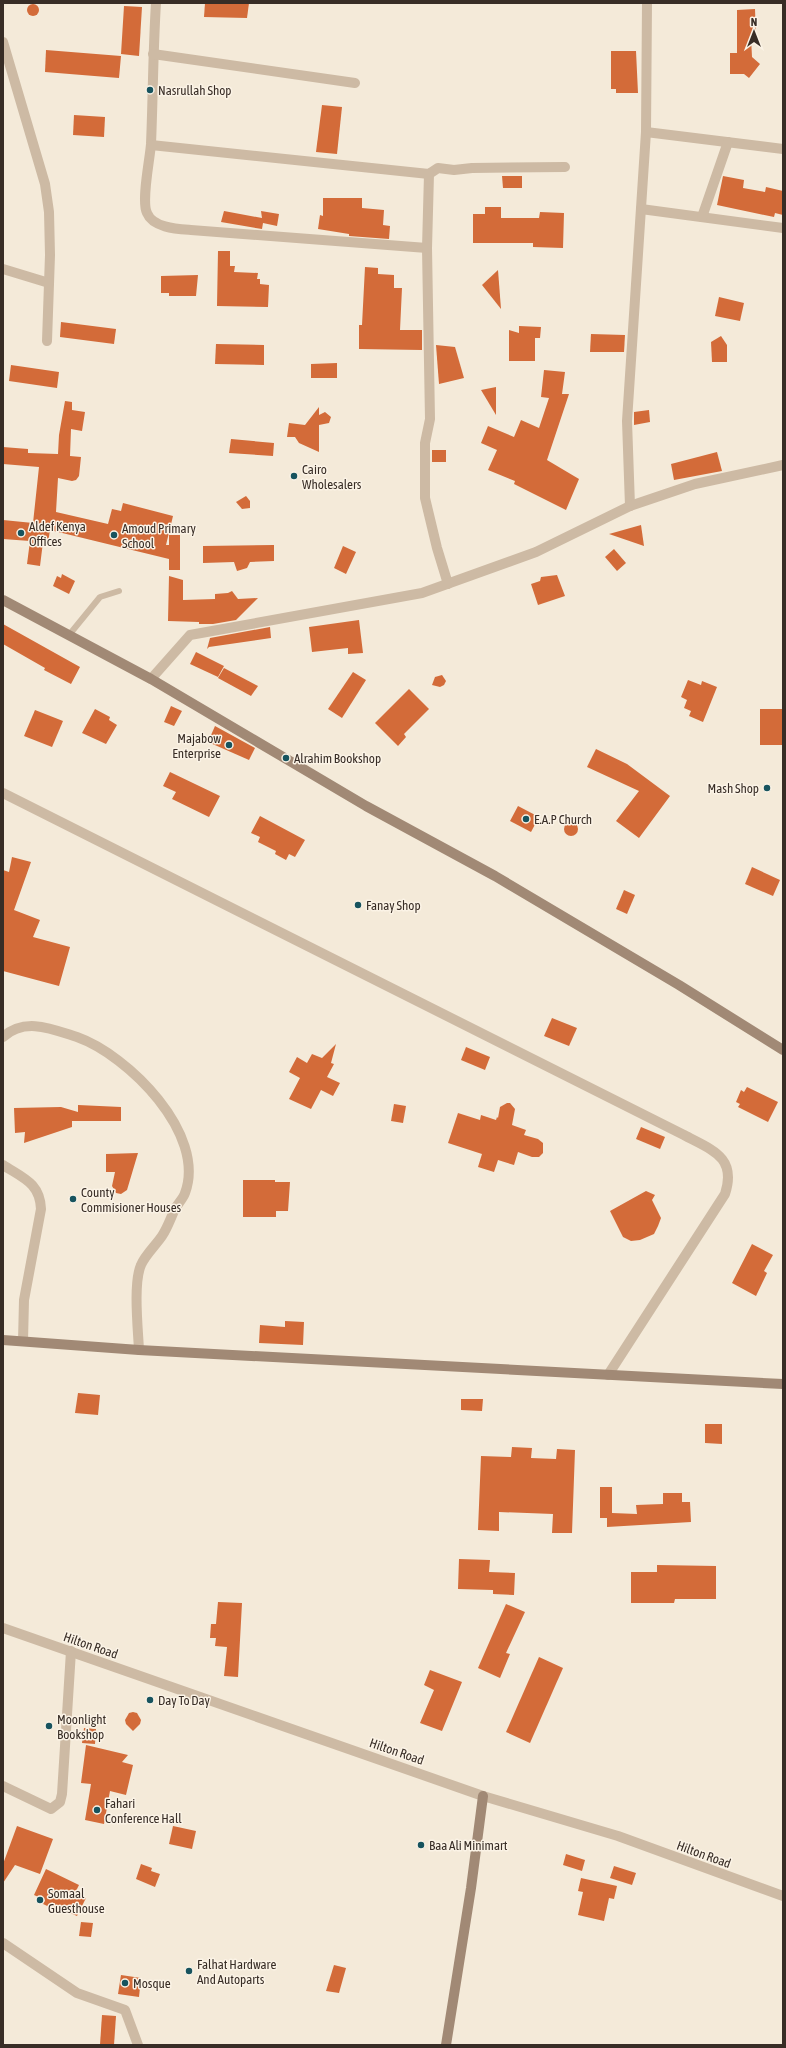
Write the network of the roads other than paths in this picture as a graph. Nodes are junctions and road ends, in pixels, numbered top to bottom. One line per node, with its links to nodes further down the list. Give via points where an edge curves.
1 (156, 3): 4 (street)
2 (647, 3): 6 (street)
3 (3, 42): 17 (street, via 45,184 49,220)
4 (153, 54): 5 (street); 8 (street)
5 (355, 83)
6 (646, 132): 7 (street); 12 (street)
7 (728, 142): 9 (street); 13 (street)
8 (151, 145): 11 (street); 15 (street, via 145,201 147,214 156,222 171,228)
9 (783, 149)
10 (565, 167): 11 (street, via 454,170 438,168)
11 (429, 174): 15 (street)
12 (641, 209): 13 (street); 20 (street, via 627,421)
13 (702, 217): 14 (street)
14 (783, 228)
15 (427, 248): 21 (street, via 430,419 425,443 425,498)
16 (3, 269): 17 (street)
17 (49, 283): 18 (street)
18 (47, 341)
19 (783, 465): 20 (street, via 695,484)
20 (630, 506): 21 (street, via 536,552)
21 (448, 584): 25 (street, via 422,593 380,602 190,635)
22 (119, 591): 24 (lane, via 100,597)
23 (3, 600): 24 (street)
24 (69, 635): 25 (street)
25 (152, 679): 28 (street, via 366,806 495,876)
26 (3, 794): 33 (street, via 677,1132 718,1155 727,1164 729,1173 725,1194)
27 (3, 1037): 32 (street, via 16,1028 29,1025 50,1028 88,1041 147,1086 180,1131 187,1150 189,1178 185,1194 163,1235 141,1265 138,1293)
28 (783, 1050)
29 (3, 1165): 31 (street, via 34,1187 41,1201 24,1300)
30 (3, 1340): 31 (street)
31 (23, 1341): 32 (street)
32 (139, 1350): 33 (street)
33 (608, 1375): 34 (street)
34 (783, 1384)
35 (3, 1628): 36 (street, Hilton Road)
36 (70, 1651): 37 (street, via 60,1802 51,1809); 38 (street, Hilton Road)
37 (3, 1786)
38 (484, 1796): 39 (street, Hilton Road, via 618,1836); 42 (street)
39 (783, 1896)
40 (3, 1943): 41 (street, via 77,1993 125,2010)
41 (138, 2045)
42 (446, 2045)

